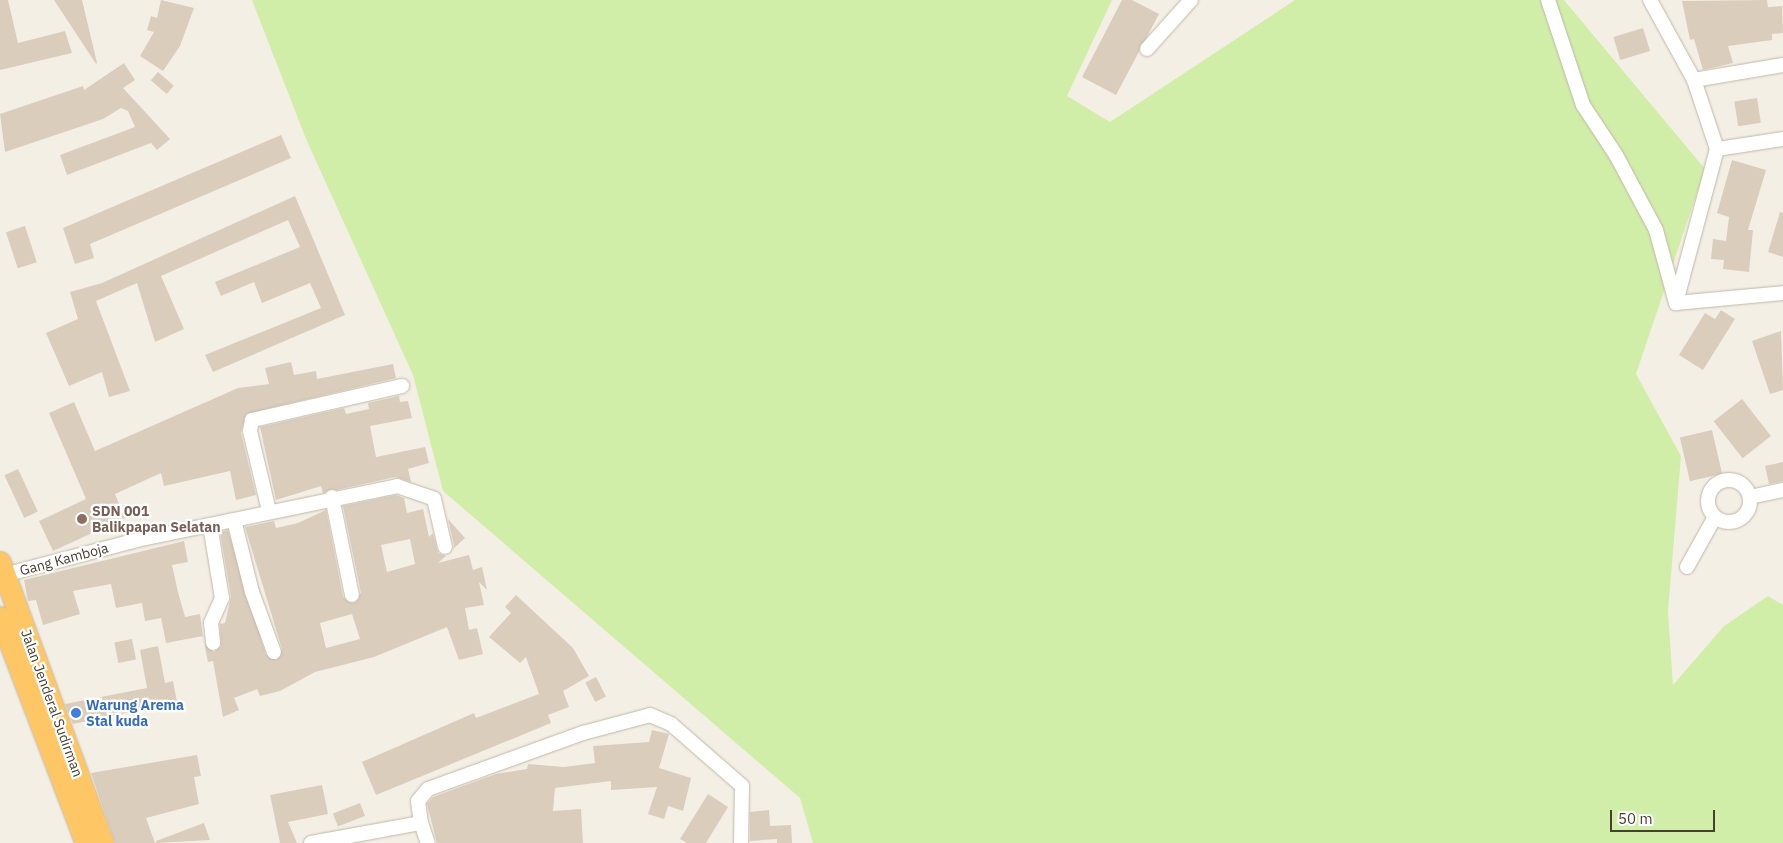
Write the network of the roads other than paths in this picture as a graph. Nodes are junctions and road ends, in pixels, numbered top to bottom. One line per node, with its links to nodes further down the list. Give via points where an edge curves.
1 (1191, 0): 4 (street)
2 (1548, 0): 10 (street, via 1583,105 1599,125 1656,230)
3 (1650, 0): 6 (street)
4 (1147, 49)
5 (1783, 65): 6 (street)
6 (1694, 80): 8 (street)
7 (1783, 139): 8 (street)
8 (1717, 149): 10 (street)
9 (1783, 293): 10 (street)
10 (1676, 303)
11 (402, 386): 15 (street, via 252,420 250,430)
12 (1783, 490): 14 (street)
13 (332, 497): 15 (street, Gang Kamboja); 19 (street, Gang Kamboja, via 397,486 434,499); 22 (street)
14 (1750, 497): 16 (street, via 1748,510 1739,520 1727,522); 16 (street, via 1738,482 1719,482 1708,498)
15 (269, 511): 17 (street, Gang Kamboja)
16 (1715, 516): 20 (street)
17 (234, 520): 18 (street, Gang Kamboja); 25 (street, via 252,592)
18 (210, 525): 21 (street, Gang Kamboja); 24 (street, via 222,598 211,622)
19 (445, 547)
20 (1687, 567)
21 (2, 571): 28 (highway, Jalan Jenderal Sudirman)
22 (352, 595)
23 (0, 617): 27 (highway, Jalan Jenderal Sudirman)
24 (212, 643)
25 (274, 652)
26 (421, 823): 29 (street); 30 (street); 31 (street, via 418,801 428,789 584,733 650,715 671,724 742,786)
27 (86, 843)
28 (103, 843)
29 (311, 843)
30 (428, 843)
31 (741, 843)

